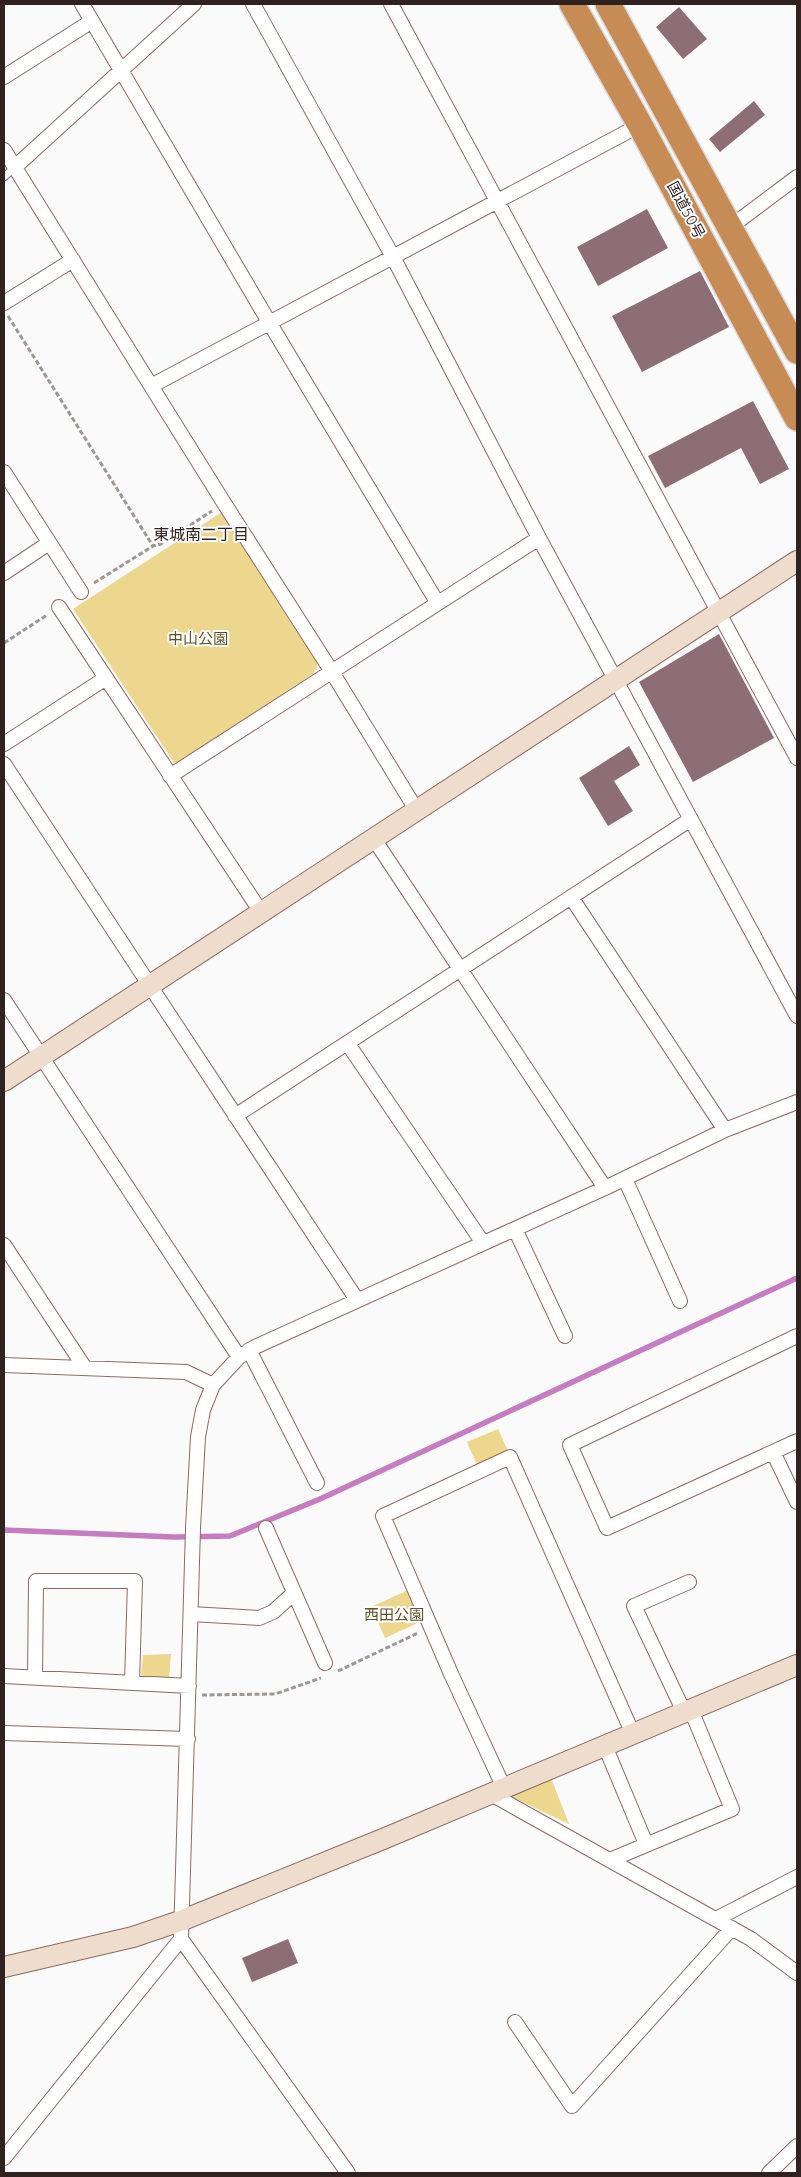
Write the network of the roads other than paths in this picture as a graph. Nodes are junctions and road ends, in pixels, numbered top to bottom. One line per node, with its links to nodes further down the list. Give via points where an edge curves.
1 (82, 4): 7 (street)
2 (194, 4): 8 (street)
3 (253, 4): 17 (street)
4 (391, 4): 15 (street)
5 (572, 4): 10 (highway, 国道50号)
6 (608, 4): 16 (highway, 国道50号)
7 (92, 21): 8 (street); 9 (street)
8 (121, 70): 12 (street); 20 (street)
9 (4, 77)
10 (640, 125): 15 (street); 23 (highway, 国道50号)
11 (4, 150): 12 (street)
12 (15, 167): 13 (lane); 18 (street)
13 (4, 177)
14 (797, 177): 16 (street)
15 (498, 201): 17 (street); 32 (street)
16 (730, 228): 21 (highway, 国道50号)
17 (393, 257): 20 (street); 25 (street)
18 (73, 260): 19 (street); 22 (street)
19 (4, 303)
20 (269, 322): 22 (street); 30 (street)
21 (797, 351)
22 (152, 386): 33 (street)
23 (797, 418)
24 (4, 472): 26 (street)
25 (539, 538): 30 (street); 35 (street)
26 (49, 543): 28 (street); 29 (street)
27 (797, 561): 32 (street)
28 (4, 572)
29 (81, 592)
30 (437, 602): 33 (street)
31 (59, 608): 34 (street)
32 (719, 614): 35 (street); 37 (street)
33 (332, 672): 39 (street); 40 (street)
34 (106, 678): 36 (street); 39 (street)
35 (617, 679): 40 (street); 41 (street)
36 (4, 744)
37 (797, 758)
38 (4, 764): 46 (street)
39 (170, 776): 44 (street)
40 (417, 811): 42 (street)
41 (691, 819): 43 (street); 48 (street)
42 (374, 839): 44 (street); 45 (street)
43 (571, 897): 45 (street); 54 (street)
44 (261, 912): 46 (street)
45 (460, 969): 49 (street); 56 (street)
46 (148, 986): 50 (street); 53 (street)
47 (4, 1000): 50 (street)
48 (797, 1016)
49 (348, 1044): 53 (street); 58 (street)
50 (41, 1057): 51 (street); 64 (street)
51 (4, 1081)
52 (797, 1102): 54 (street)
53 (234, 1116): 60 (street)
54 (725, 1130): 55 (street)
55 (625, 1179): 56 (street); 61 (street)
56 (605, 1188): 57 (street)
57 (515, 1228): 58 (street); 62 (street)
58 (482, 1243): 60 (street)
59 (4, 1245): 66 (street)
60 (357, 1300): 64 (street)
61 (680, 1301)
62 (565, 1336)
63 (797, 1336): 69 (street, via 570,1444 607,1528)
64 (244, 1353): 67 (street); 70 (street)
65 (4, 1366): 66 (street)
66 (85, 1368): 67 (street, via 186,1372)
67 (213, 1385): 75 (street, via 202,1410 198,1437)
68 (797, 1441): 69 (street)
69 (773, 1452): 71 (street)
70 (317, 1483)
71 (797, 1502)
72 (266, 1528): 74 (street)
73 (689, 1582): 82 (street, via 634,1606)
74 (294, 1593): 75 (street, via 273,1612 259,1618); 76 (street)
75 (191, 1614): 81 (street)
76 (325, 1663)
77 (797, 1665): 82 (street)
78 (4, 1676): 79 (street)
79 (35, 1678): 80 (street); 80 (street, via 36,1581 135,1582)
80 (132, 1683): 81 (street)
81 (189, 1686): 85 (street)
82 (687, 1711): 84 (street); 88 (street, via 732,1809)
83 (4, 1733): 85 (street)
84 (633, 1734): 86 (street); 87 (street, via 510,1457 383,1516)
85 (188, 1739): 93 (street)
86 (605, 1746): 87 (street); 88 (street)
87 (498, 1791): 89 (street); 93 (street)
88 (646, 1844): 89 (street)
89 (610, 1860): 91 (street)
90 (797, 1877): 91 (street)
91 (716, 1919): 92 (street)
92 (732, 1928): 95 (street); 96 (street, via 572,2106)
93 (182, 1929): 94 (street); 98 (street); 99 (street)
94 (4, 1967)
95 (797, 1973)
96 (515, 2022)
97 (797, 2146): 100 (street)
98 (4, 2158)
99 (348, 2173)
100 (769, 2173)

